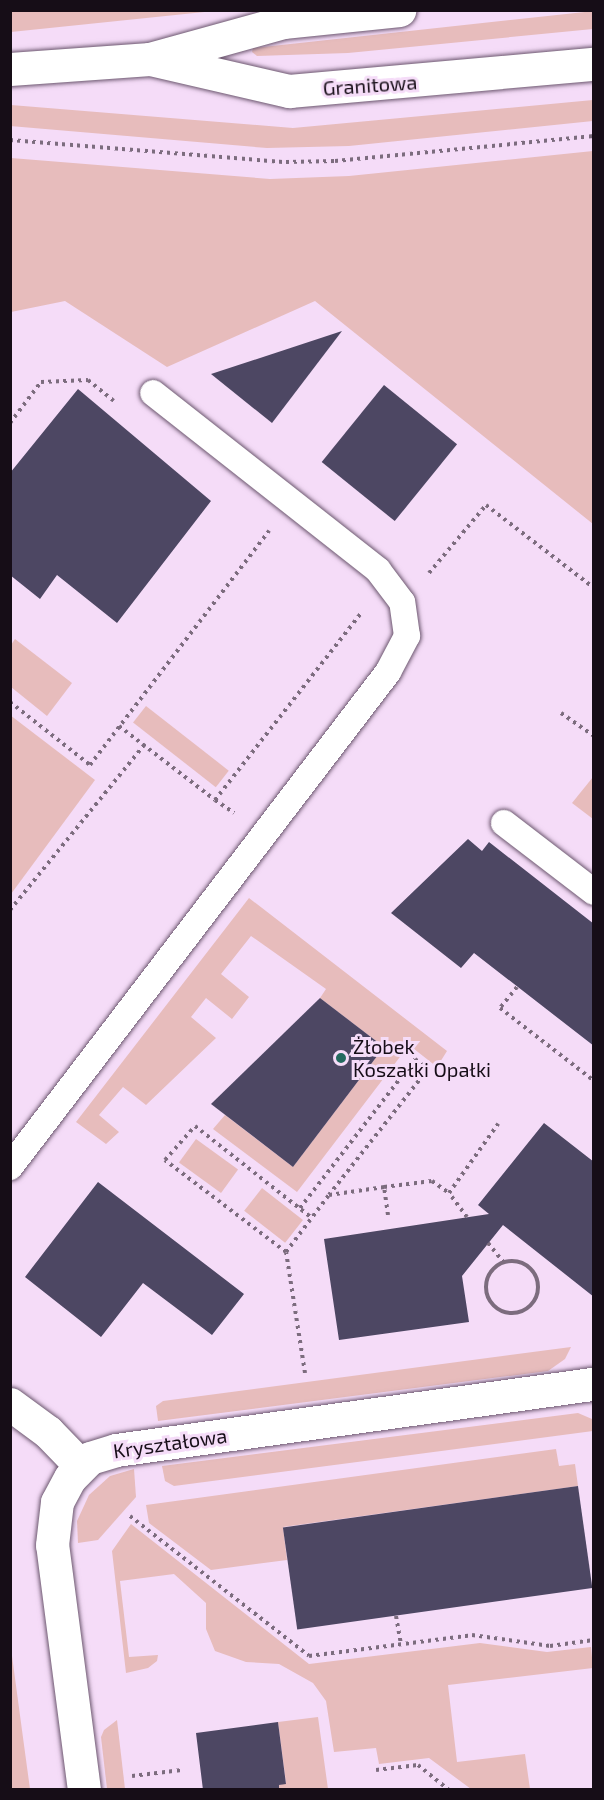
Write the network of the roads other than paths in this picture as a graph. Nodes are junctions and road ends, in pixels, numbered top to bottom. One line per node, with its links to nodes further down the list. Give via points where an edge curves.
1 (399, 10): 2 (street, Granitowa, via 283,22)
2 (150, 59): 3 (street, Granitowa, via 289,91); 4 (street, Granitowa)
3 (594, 64)
4 (10, 69)
5 (153, 393): 8 (lane, via 378,570 402,602 407,636 388,672)
6 (504, 823): 7 (lane)
7 (594, 892)
8 (10, 1167)
9 (594, 1384): 11 (street, Kryształowa, via 116,1450 98,1454)
10 (10, 1404): 11 (street, via 48,1432)
11 (81, 1466): 12 (street, Kryształowa, via 57,1502 52,1545)
12 (84, 1790)

